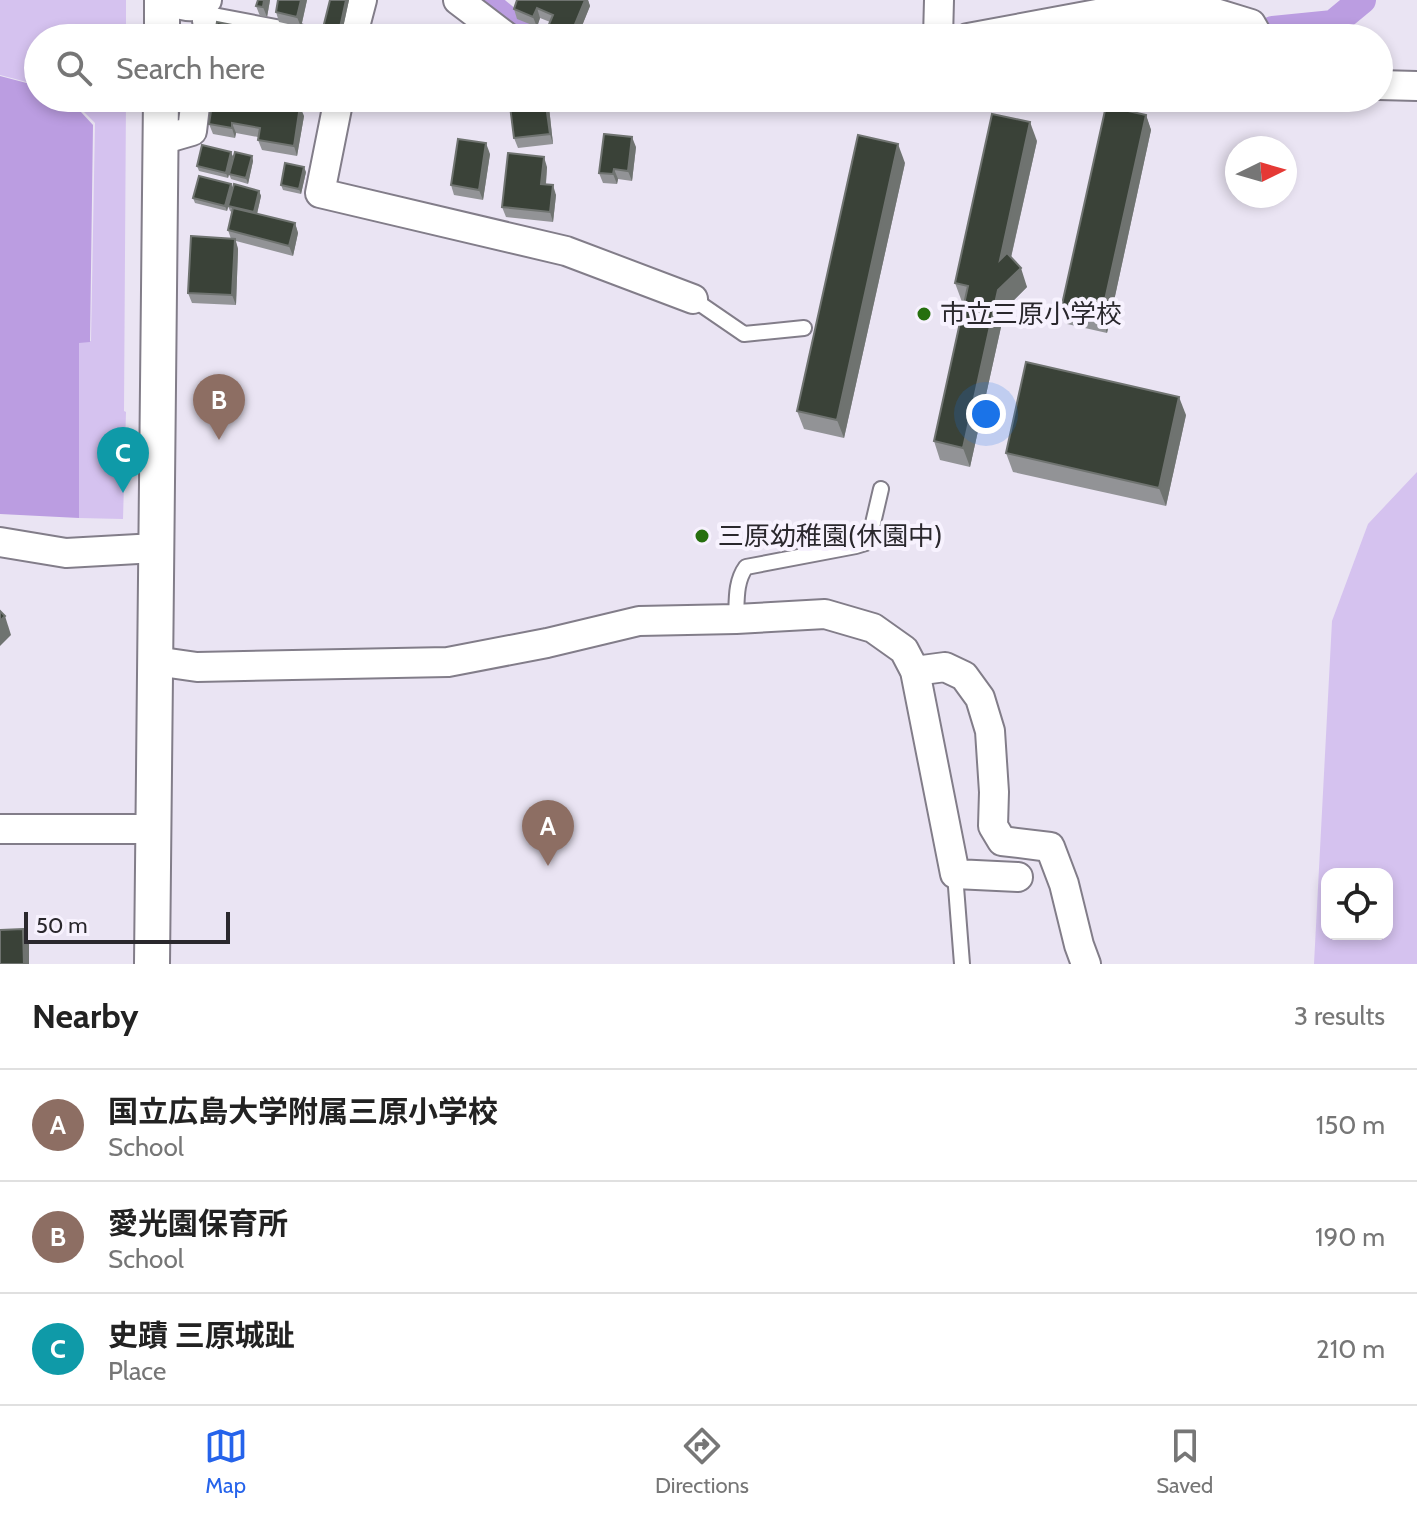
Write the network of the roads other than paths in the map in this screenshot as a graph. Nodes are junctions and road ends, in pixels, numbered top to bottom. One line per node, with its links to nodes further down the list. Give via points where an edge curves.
1 (162, 0): 5 (street, via 201,6); 7 (street)
2 (362, 0): 9 (street)
3 (458, 0): 10 (street)
4 (939, 0): 11 (street)
5 (208, 15): 8 (street)
6 (1246, 19): 12 (street, via 1212,12 1113,11)
7 (162, 24)
8 (242, 24)
9 (356, 24)
10 (490, 24)
11 (938, 24)
12 (1043, 24)
13 (1393, 85): 14 (street)
14 (1417, 86)
15 (161, 112): 18 (street)
16 (194, 112): 18 (street, via 192,131)
17 (336, 112): 19 (street, via 320,193 566,251)
18 (161, 140): 23 (street)
19 (693, 299): 20 (lane, via 744,334)
20 (804, 328)
21 (881, 489): 24 (lane, via 866,543 746,567 737,589)
22 (0, 542): 23 (street, via 66,553)
23 (156, 548): 25 (street)
24 (736, 619): 25 (street, via 639,621 448,662 197,667); 26 (street, via 825,614 873,628 904,650)
25 (155, 661): 28 (street)
26 (915, 671): 29 (street); 33 (street, via 945,667 964,676 980,698 990,731 993,826 1002,841 1050,847)
27 (0, 829): 28 (street)
28 (153, 829): 31 (street)
29 (955, 874): 30 (street); 32 (lane)
30 (1018, 877)
31 (152, 964)
32 (962, 964)
33 (1086, 964)

